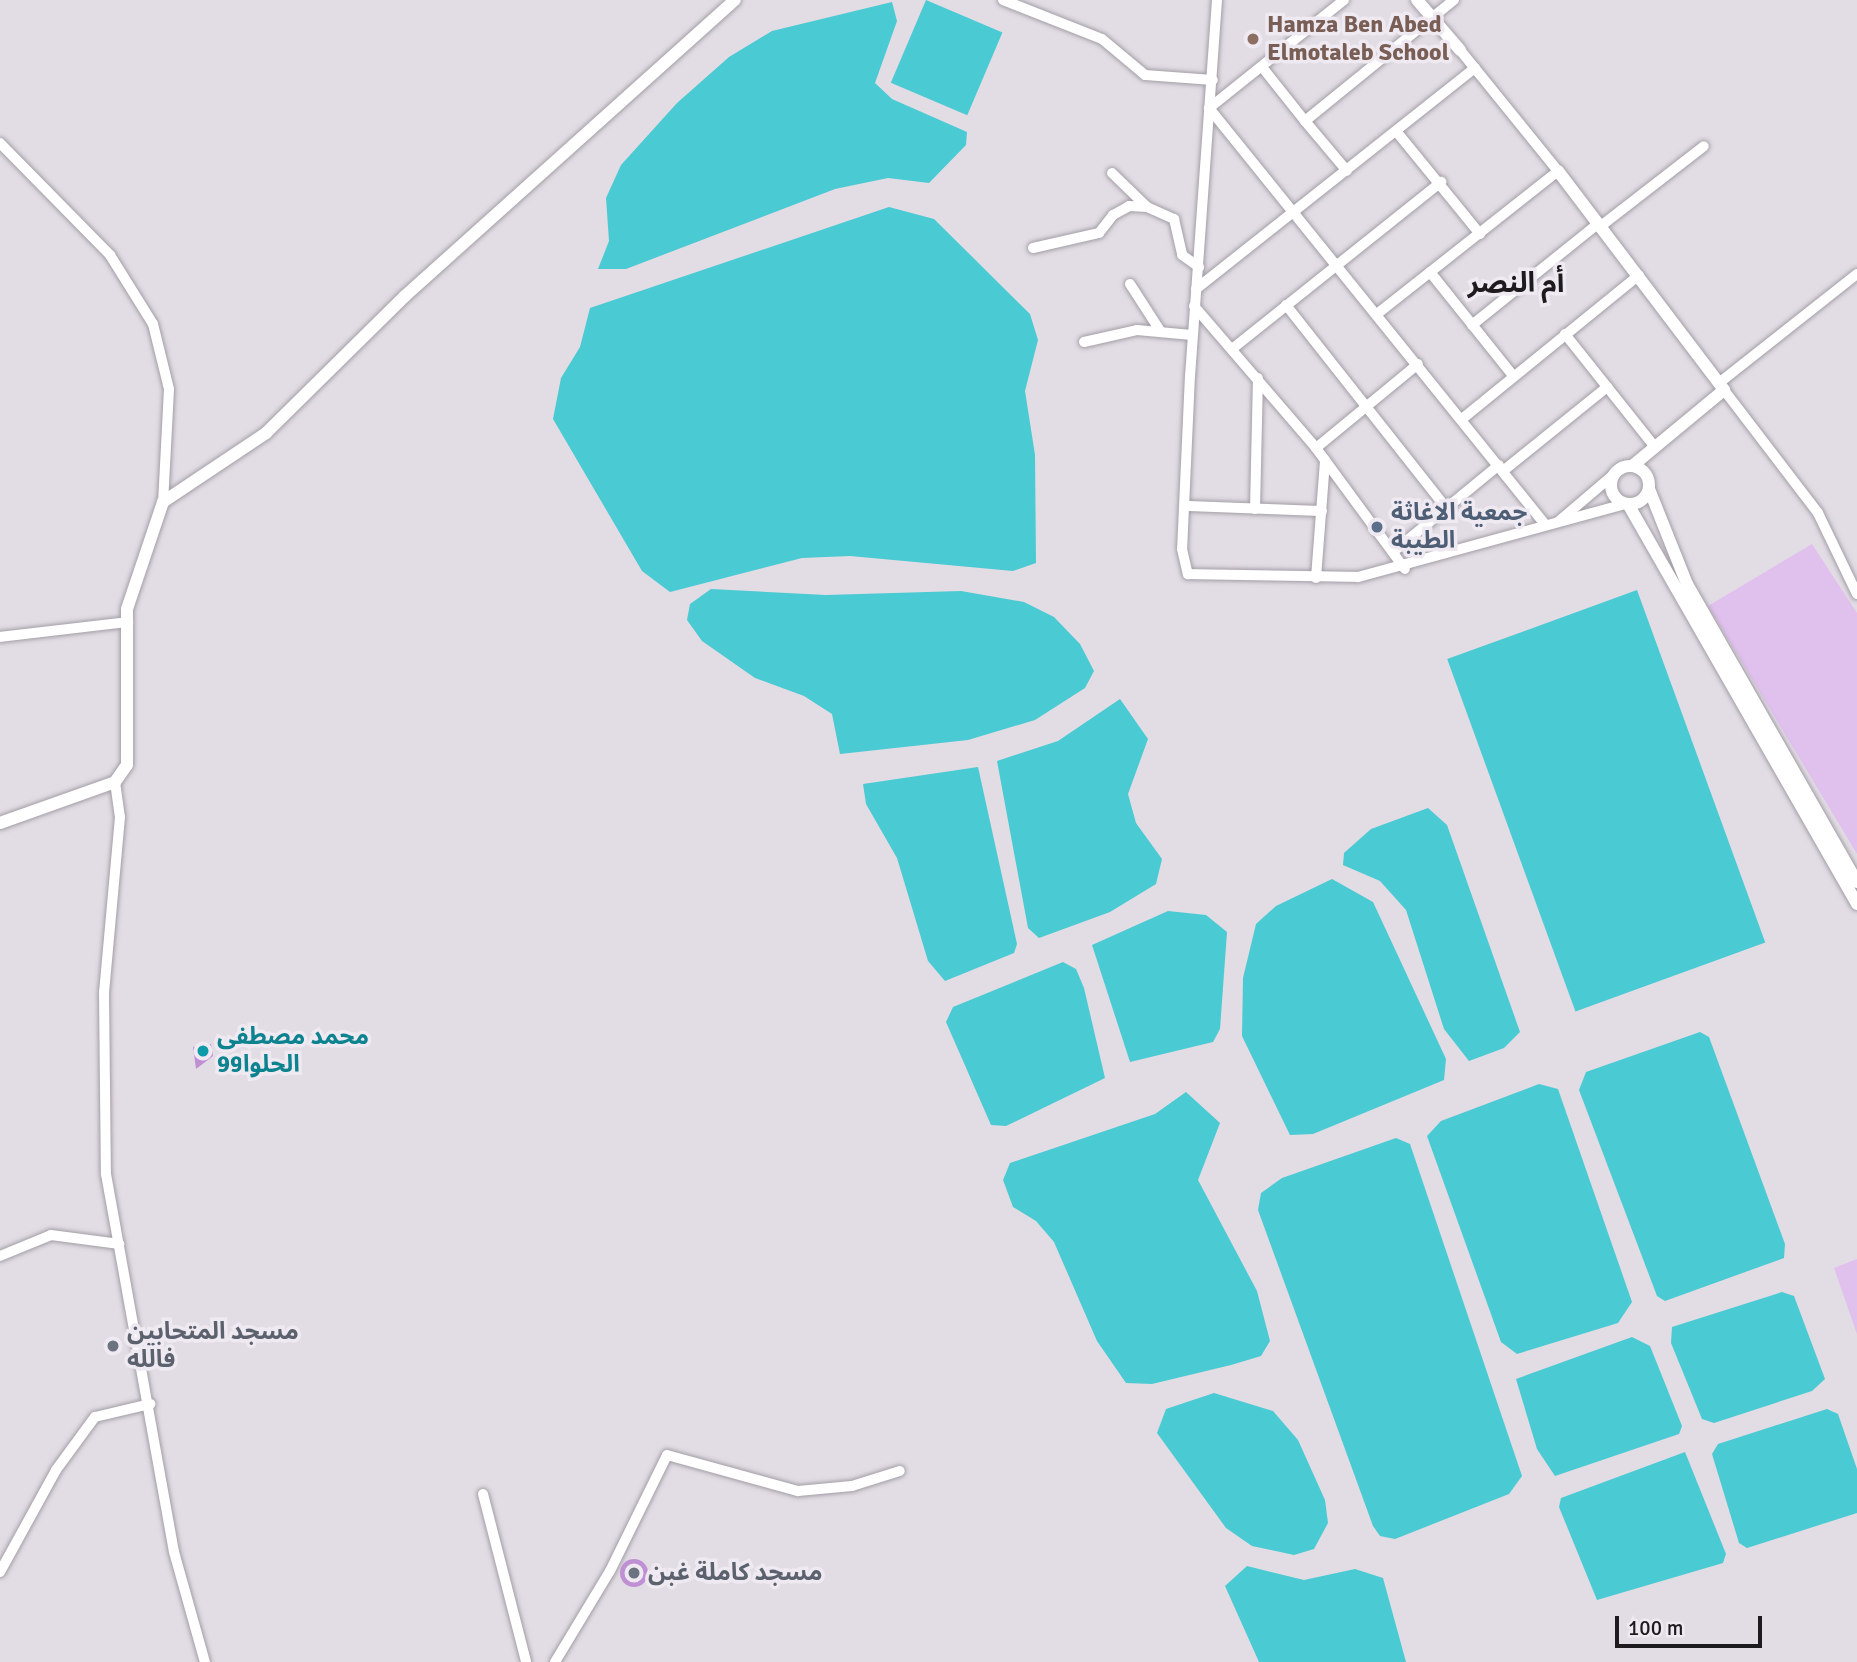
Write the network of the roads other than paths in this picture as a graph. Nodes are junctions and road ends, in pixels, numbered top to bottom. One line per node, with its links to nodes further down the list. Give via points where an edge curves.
1 (735, 0): 56 (street, via 404,297 266,433)
2 (1003, 0): 11 (street, via 1102,39 1146,75)
3 (1217, 0): 11 (street)
4 (1344, 0): 9 (street)
5 (1417, 0): 7 (street)
6 (1454, 0): 7 (street)
7 (1433, 17): 8 (street); 13 (street)
8 (1460, 50): 10 (street)
9 (1262, 67): 12 (street); 13 (street)
10 (1475, 68): 14 (street); 18 (street)
11 (1213, 80): 12 (street)
12 (1209, 108): 22 (street); 27 (street)
13 (1306, 121): 17 (street)
14 (1396, 131): 17 (street); 20 (street)
15 (0, 143): 56 (street, via 110,255 153,324 169,389)
16 (1704, 146): 23 (street)
17 (1347, 171): 22 (street)
18 (1558, 171): 23 (street); 24 (street)
19 (1112, 173): 21 (street)
20 (1441, 182): 24 (street); 26 (street)
21 (1147, 207): 25 (street, via 1129,206 1113,215 1099,233); 27 (street, via 1174,219 1182,255)
22 (1295, 213): 26 (street); 32 (street)
23 (1600, 224): 30 (street); 36 (street)
24 (1480, 234): 28 (street)
25 (1033, 248)
26 (1336, 264): 33 (street); 35 (street)
27 (1199, 267): 32 (street)
28 (1430, 272): 35 (street); 36 (street)
29 (1857, 274): 45 (street)
30 (1639, 275): 38 (street); 45 (street)
31 (1130, 284): 37 (street)
32 (1196, 289): 34 (street)
33 (1286, 305): 41 (street); 47 (street)
34 (1194, 306): 39 (street); 41 (street)
35 (1377, 314): 42 (street)
36 (1472, 325): 43 (street)
37 (1159, 329): 39 (street); 40 (street)
38 (1565, 334): 43 (street); 46 (street)
39 (1192, 335): 58 (street)
40 (1084, 342)
41 (1233, 349): 44 (street)
42 (1418, 364): 47 (street); 48 (street)
43 (1514, 377): 48 (street)
44 (1258, 378): 50 (street); 59 (street)
45 (1721, 386): 49 (street); 67 (street, via 1818,513)
46 (1607, 387): 49 (street); 53 (street)
47 (1365, 408): 50 (street); 60 (street)
48 (1462, 419): 53 (street)
49 (1654, 446): 52 (street)
50 (1316, 448): 51 (street)
51 (1325, 460): 61 (street); 64 (street)
52 (1632, 466): 54 (street); 55 (street, via 1647,476)
53 (1501, 468): 60 (street); 63 (street)
54 (1613, 475): 57 (street, via 1611,492); 62 (street)
55 (1649, 489): 57 (street, via 1643,500); 72 (street, via 1687,584)
56 (163, 502): 68 (street)
57 (1626, 504): 62 (street); 73 (street)
58 (1187, 506): 59 (street); 66 (street, via 1182,549 1188,574)
59 (1255, 509): 61 (street)
60 (1447, 509): 64 (street)
61 (1322, 511): 66 (street)
62 (1559, 521): 63 (street)
63 (1544, 523): 65 (street)
64 (1393, 552): 65 (street)
65 (1405, 569): 66 (street)
66 (1316, 578)
67 (1857, 594)
68 (128, 622): 69 (street); 70 (street, via 127,765)
69 (0, 637)
70 (115, 782): 71 (street); 74 (street, via 120,817 103,1077 104,1148)
71 (0, 823)
72 (1857, 881)
73 (1857, 904)
74 (118, 1244): 75 (street, via 51,1235); 76 (street)
75 (0, 1256)
76 (150, 1404): 79 (street, via 95,1417 55,1470); 80 (street, via 174,1552)
77 (900, 1471): 82 (street, via 852,1486 798,1490 667,1455 610,1571)
78 (483, 1494): 81 (street)
79 (0, 1572)
80 (205, 1662)
81 (526, 1662)
82 (555, 1662)

